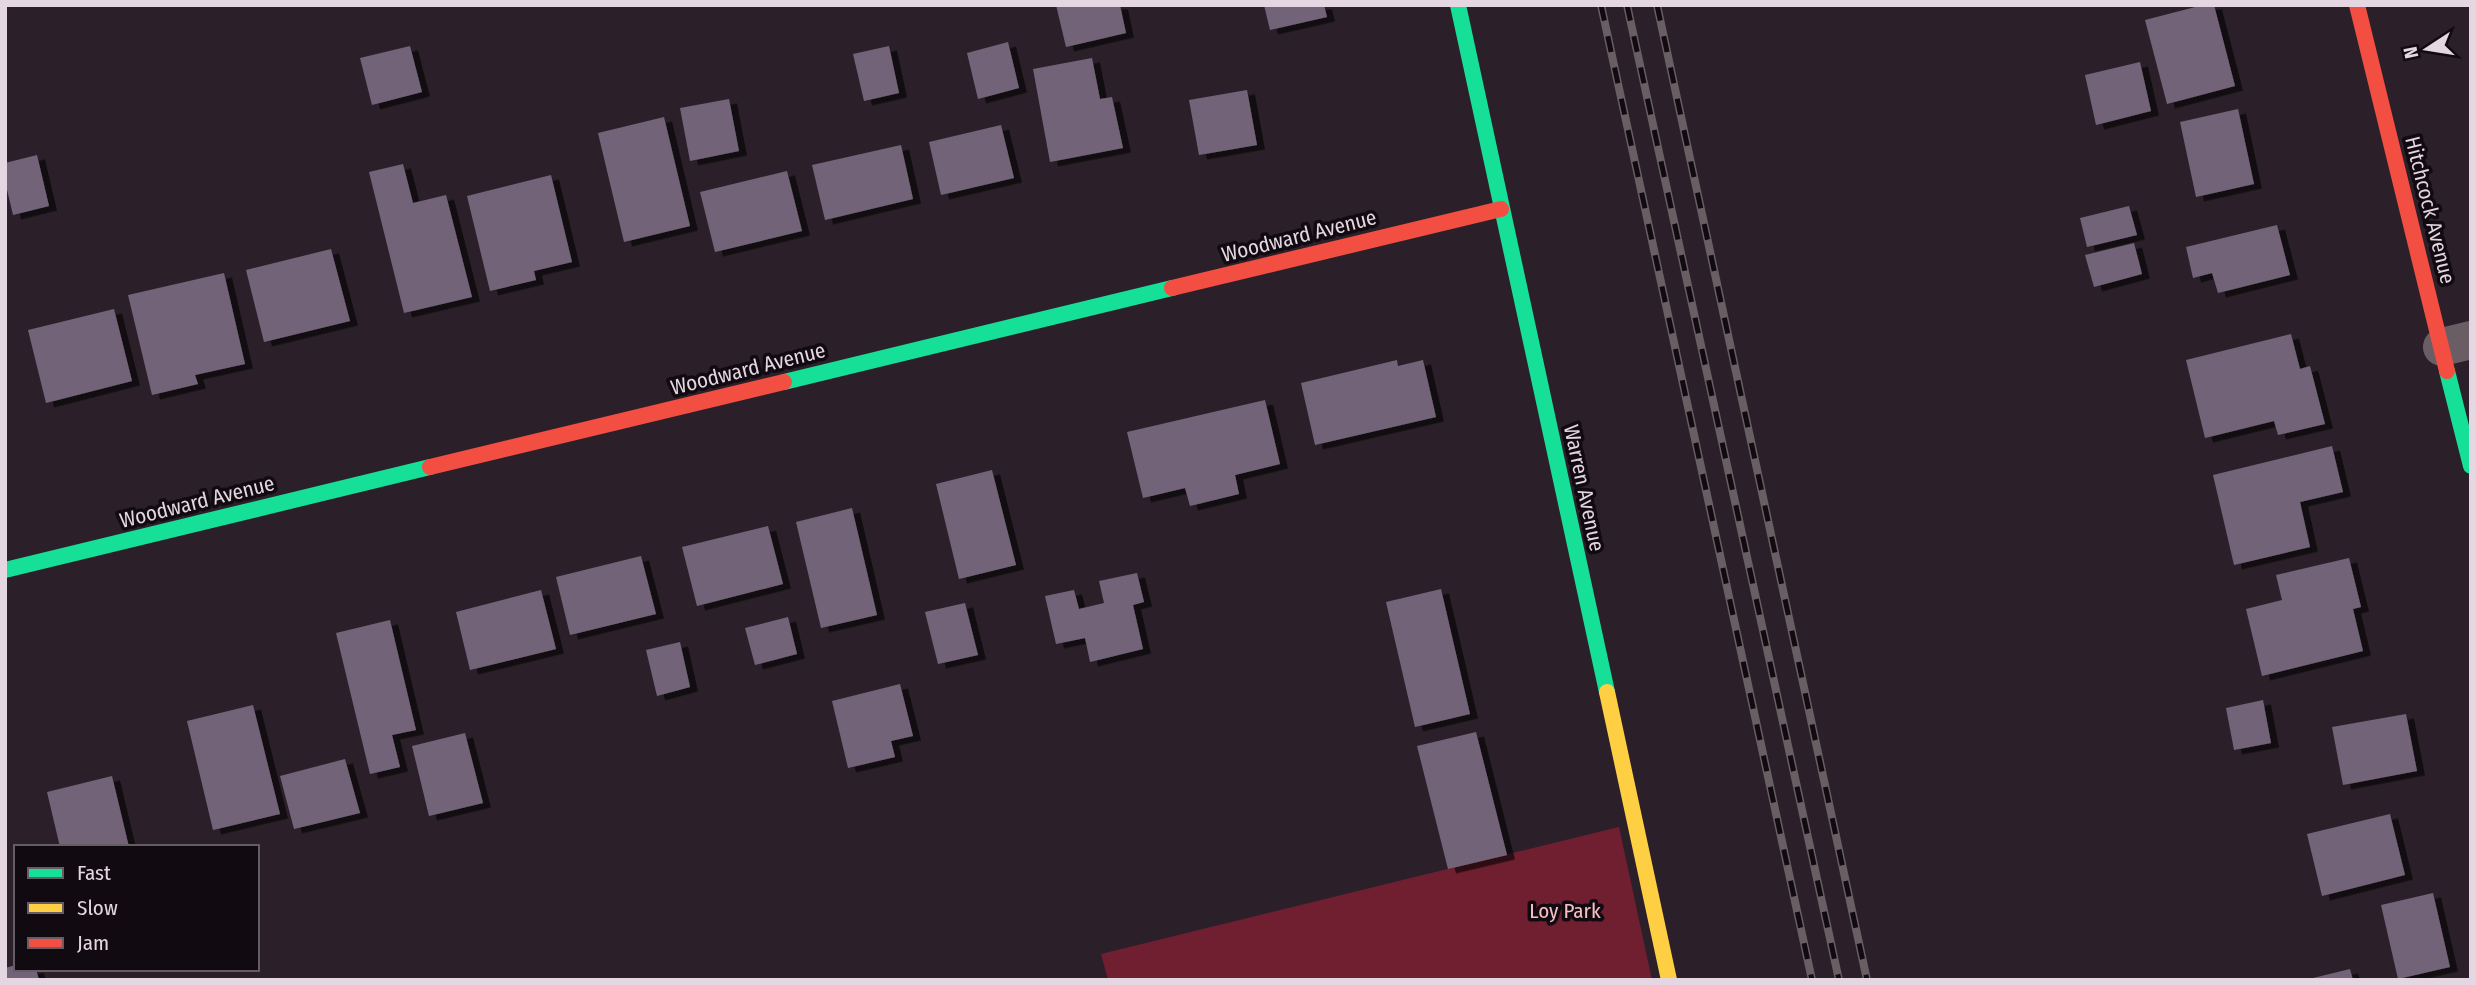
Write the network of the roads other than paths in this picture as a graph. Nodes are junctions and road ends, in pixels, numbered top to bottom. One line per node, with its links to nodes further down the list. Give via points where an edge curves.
1 (1458, 5): 3 (street, Warren Avenue)
2 (2357, 5): 4 (street, Hitchcock Avenue)
3 (1501, 209): 6 (street, Woodward Avenue); 7 (street, Warren Avenue)
4 (2456, 343): 5 (street, Hitchcock Avenue)
5 (2471, 466)
6 (5, 570)
7 (1669, 980)

